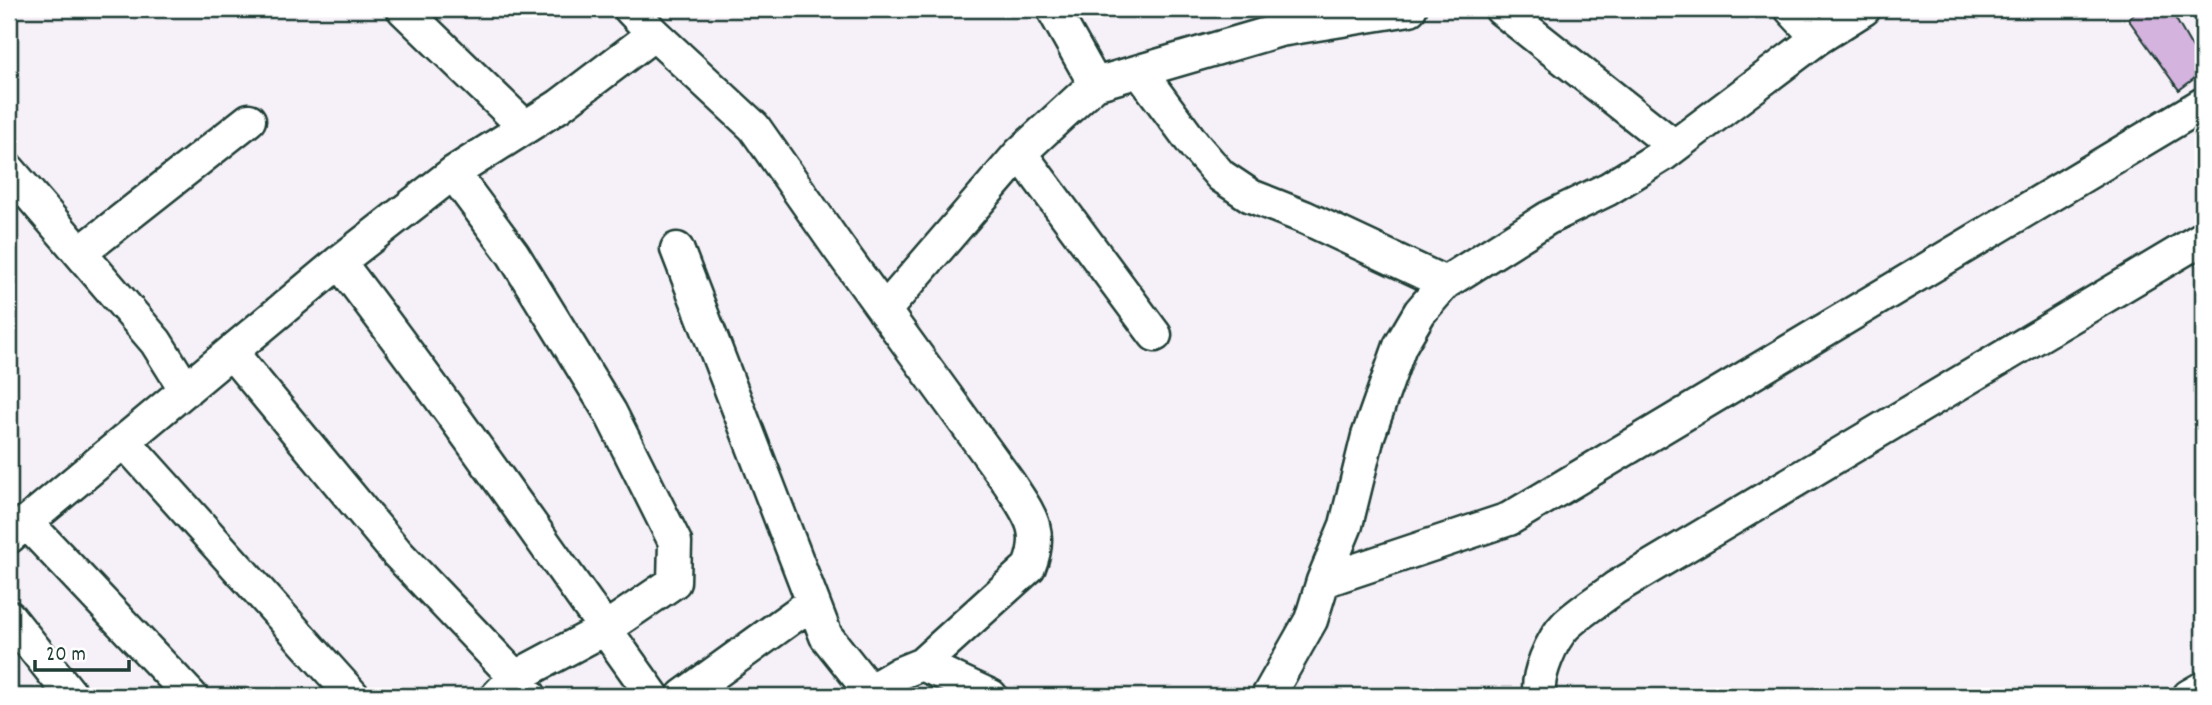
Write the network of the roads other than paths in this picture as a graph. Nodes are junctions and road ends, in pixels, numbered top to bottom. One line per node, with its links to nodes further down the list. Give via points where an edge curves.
1 (403, 9): 14 (street)
2 (631, 9): 8 (street)
3 (1053, 9): 11 (street)
4 (1410, 9): 10 (street, via 1280,30)
5 (1501, 9): 15 (street)
6 (1791, 9): 9 (street)
7 (1864, 9): 9 (street)
8 (654, 34): 14 (street); 24 (street, via 754,127)
9 (1818, 38): 15 (street)
10 (1140, 72): 11 (street); 23 (street, via 1221,176 1251,196)
11 (1095, 84): 16 (street)
12 (2203, 104): 30 (street, via 1509,519)
13 (249, 120): 21 (street)
14 (525, 127): 18 (street)
15 (1674, 146): 23 (street)
16 (1020, 153): 24 (street); 25 (street)
17 (9, 170): 21 (street)
18 (453, 173): 22 (street); 33 (street, via 513,254 610,412 675,542 674,582)
19 (2203, 238): 45 (street, via 1615,588 1564,627 1543,663)
20 (677, 249): 31 (street)
21 (80, 253): 27 (street, via 156,342)
22 (339, 262): 26 (street); 33 (street)
23 (1445, 284): 30 (street, via 1420,312 1400,346)
24 (884, 311): 34 (street, via 1021,501 1032,519 1036,549 1029,567)
25 (1155, 334)
26 (231, 352): 27 (street); 36 (street)
27 (186, 390): 28 (street)
28 (124, 441): 29 (street); 40 (street)
29 (18, 529): 39 (street)
30 (1324, 582): 44 (street, via 1311,620)
31 (813, 602): 37 (street, via 826,636); 42 (street)
32 (9, 617): 38 (street)
33 (605, 629): 36 (street); 41 (street)
34 (922, 664): 37 (street); 43 (street)
35 (2203, 688): 46 (street)
36 (514, 690)
37 (865, 693)
38 (72, 696)
39 (191, 696)
40 (353, 696)
41 (653, 696)
42 (683, 696)
43 (991, 696)
44 (1268, 696)
45 (1540, 696)
46 (2189, 696)

